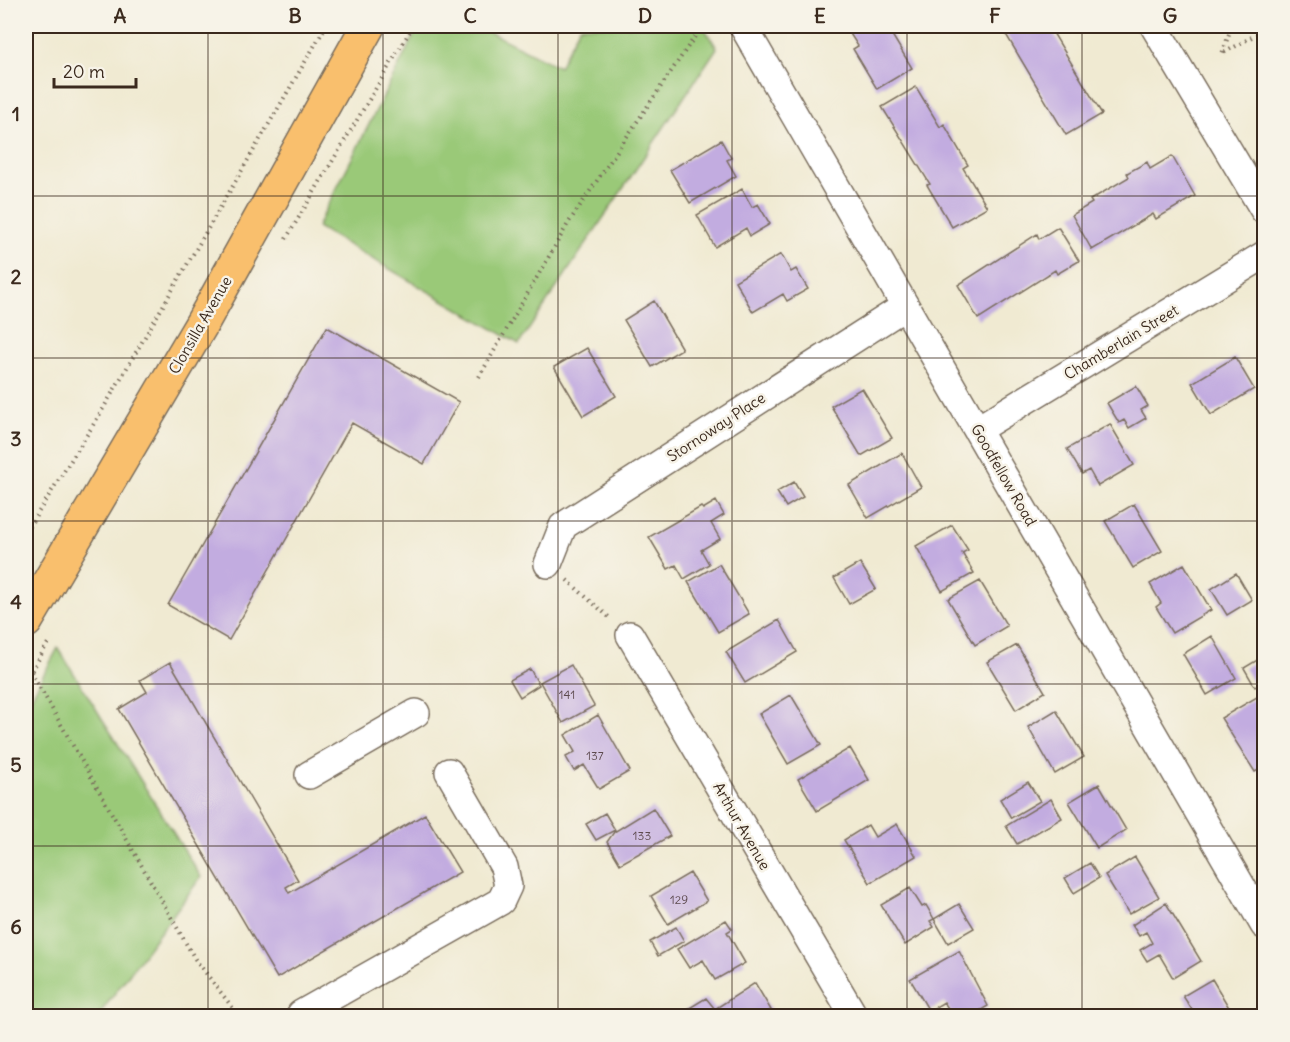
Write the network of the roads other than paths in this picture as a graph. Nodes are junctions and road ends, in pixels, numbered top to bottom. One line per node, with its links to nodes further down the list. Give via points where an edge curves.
1 (368, 26): 9 (main road, Clonsilla Avenue, via 201,325)
2 (743, 26): 6 (street, Goodfellow Road)
3 (1154, 26): 4 (street)
4 (1264, 210)
5 (1264, 255): 7 (street, Chamberlain Street)
6 (904, 307): 7 (street, Goodfellow Road); 8 (street, Stornoway Place, via 563,526)
7 (978, 429): 14 (street, Goodfellow Road)
8 (548, 564)
9 (26, 621)
10 (630, 635): 16 (street, Arthur Avenue)
11 (416, 713): 13 (street)
12 (449, 772): 15 (street, via 504,867 508,886 501,901)
13 (309, 775)
14 (1264, 925)
15 (301, 1014)
16 (854, 1017)

